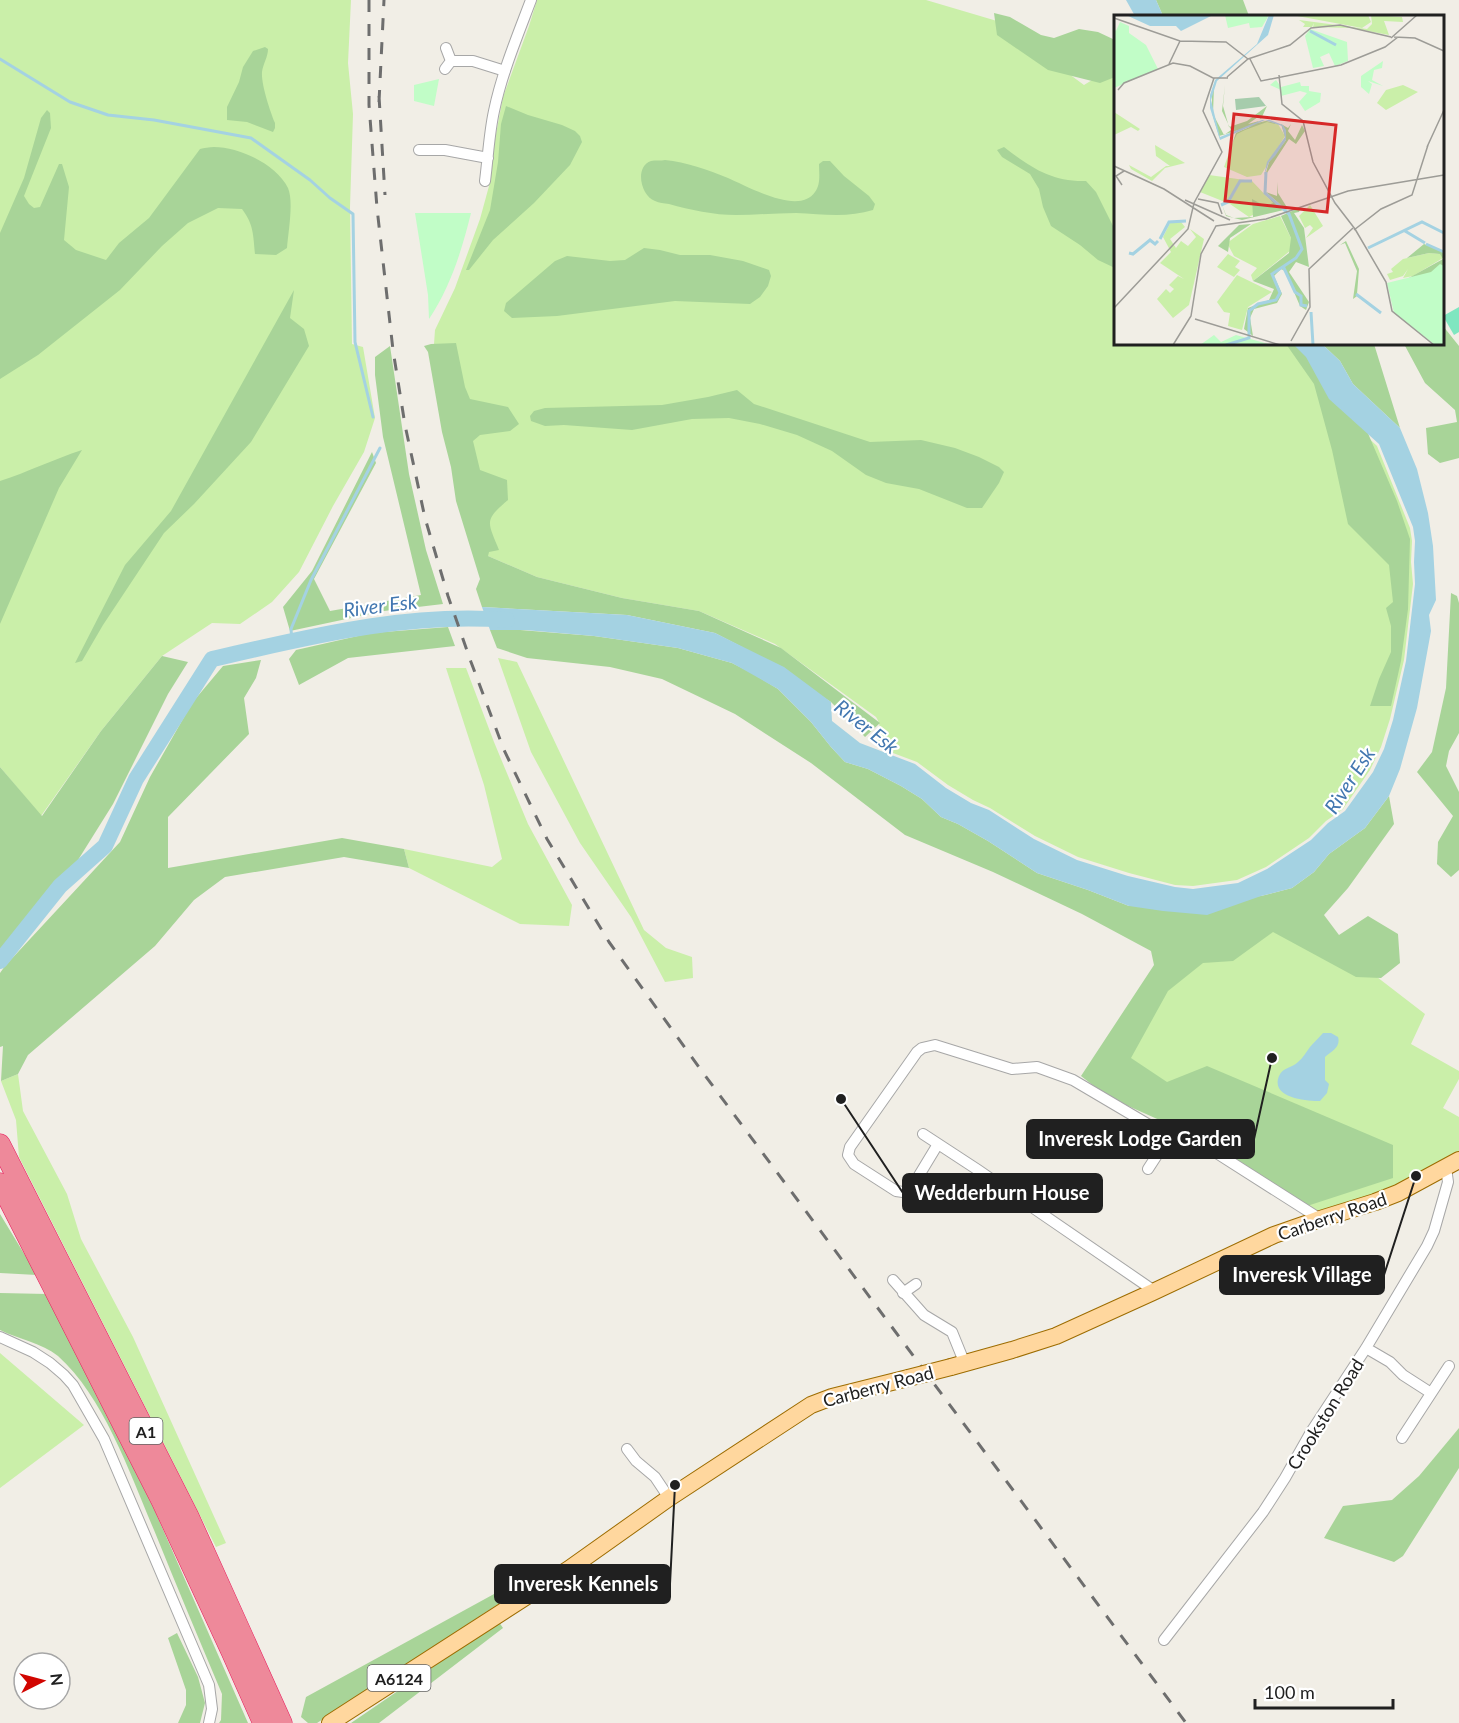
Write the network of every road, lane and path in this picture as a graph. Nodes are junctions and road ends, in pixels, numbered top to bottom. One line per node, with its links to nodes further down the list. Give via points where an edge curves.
1 (531, 0): 3 (street)
2 (446, 48): 3 (street, via 448,65 473,61)
3 (505, 70): 5 (street, via 494,111)
4 (417, 150): 5 (street, via 445,150)
5 (488, 158): 6 (street)
6 (485, 181)
7 (923, 1134): 10 (street)
8 (1170, 1135): 10 (street, via 1073,1080 1037,1067 1012,1069 929,1045 917,1052 848,1155 854,1164 903,1192 912,1187); 12 (street); 14 (street, via 1215,1152)
9 (0, 1144): 30 (highway, A1, via 189,1517)
10 (938, 1144): 17 (street)
11 (1452, 1164): 14 (main road, Carberry Road / A6124, via 1398,1193); 20 (street, Crookston Road, via 1427,1246)
12 (1148, 1169)
13 (0, 1183): 29 (highway, A1, via 162,1502)
14 (1317, 1220): 17 (main road, Carberry Road / A6124, via 1274,1235)
15 (892, 1280): 18 (street)
16 (916, 1284): 18 (street)
17 (1153, 1292): 21 (main road, Carberry Road / A6124, via 1028,1346)
18 (903, 1293): 21 (street, via 924,1316 952,1332)
19 (0, 1337): 28 (street, via 33,1352 64,1375 104,1439 209,1685)
20 (1366, 1348): 23 (street); 27 (street, Crookston Road, via 1263,1512)
21 (958, 1365): 26 (main road, Carberry Road / A6124, bridge, via 812,1405)
22 (1459, 1373): 23 (street, via 1447,1364)
23 (1431, 1393): 24 (street)
24 (1402, 1438)
25 (627, 1449): 26 (street, via 655,1477)
26 (669, 1498): 31 (main road, Carberry Road / A6124, via 559,1575)
27 (1164, 1640)
28 (209, 1723)
29 (263, 1723)
30 (282, 1723)
31 (330, 1723)

